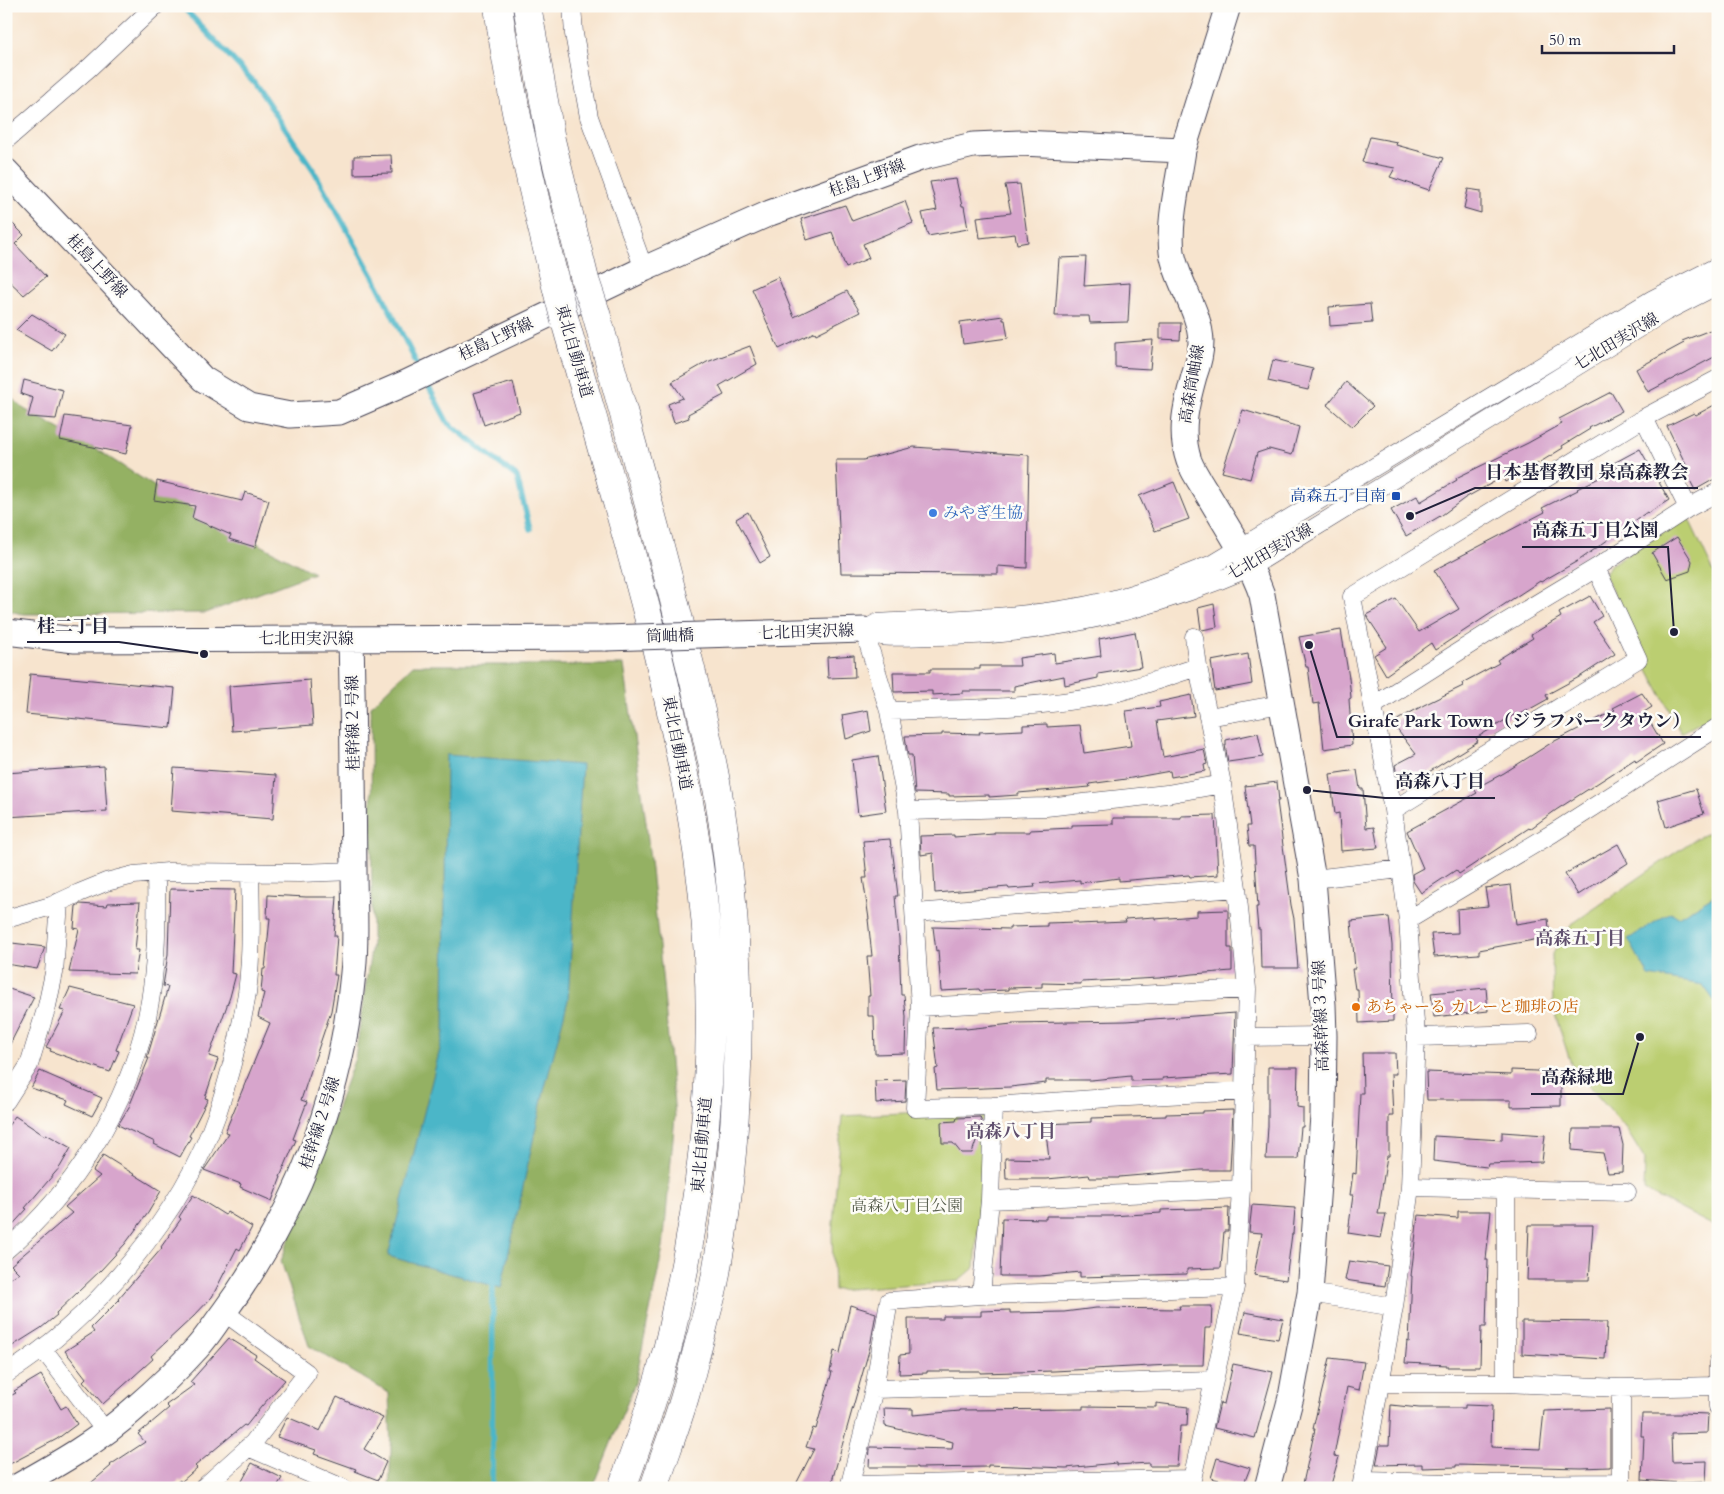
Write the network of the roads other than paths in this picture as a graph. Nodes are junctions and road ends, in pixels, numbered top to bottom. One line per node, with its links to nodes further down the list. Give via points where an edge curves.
1 (155, 6): 6 (street, via 90,68)
2 (498, 6): 82 (highway, 東北自動車道, bridge, via 523,148 557,290 666,686 702,888 710,1047 704,1147 696,1208 666,1354)
3 (526, 6): 83 (highway, 東北自動車道, bridge, via 551,140 700,706 720,802 728,861 739,1023 738,1080 730,1166 714,1282 685,1396)
4 (572, 6): 10 (street, via 589,117)
5 (1228, 6): 7 (street)
6 (6, 140)
7 (1183, 150): 10 (street, 桂島上野線, via 1020,143 973,145 920,158 770,214); 16 (street, 高森筒岫線, via 1171,230 1172,252 1197,321 1201,342 1200,359 1184,420 1183,441 1190,463)
8 (6, 171): 10 (street, 桂島上野線, via 203,379 249,407 290,415 339,412)
9 (1718, 266): 16 (street, via 1645,304)
10 (644, 269)
11 (1718, 284): 16 (street, 七北田実沢線)
12 (1718, 379): 13 (street)
13 (1644, 418): 15 (street); 26 (street, via 1352,597)
14 (1718, 492): 15 (street)
15 (1688, 508): 17 (street)
16 (1244, 558): 18 (street, 七北田実沢線, via 1222,580 1111,616 973,636 881,636); 25 (street, 高森幹線３号線, via 1262,595)
17 (1596, 568): 26 (street); 31 (street, via 1638,659)
18 (864, 630): 20 (street, 七北田実沢線); 27 (street)
19 (6, 632): 23 (street, 七北田実沢線, via 75,640)
20 (734, 634): 22 (street, 筒岫橋, bridge)
21 (1194, 637): 24 (street)
22 (606, 638): 23 (street, 七北田実沢線)
23 (351, 639): 35 (street, 桂幹線２号線)
24 (1198, 667): 27 (street, via 1108,694 1051,704); 28 (street)
25 (1281, 704): 28 (street); 37 (street, 高森幹線３号線)
26 (1372, 706): 31 (street)
27 (889, 711): 32 (street)
28 (1208, 717): 30 (street)
29 (1718, 727): 42 (street, via 1553,833)
30 (1222, 784): 32 (street, via 1167,794 1046,807); 38 (street)
31 (1393, 810): 33 (street)
32 (908, 811): 40 (street)
33 (1401, 869): 37 (street); 42 (street)
34 (250, 872): 35 (street); 36 (street); 63 (street, via 247,992 217,1115 190,1175 155,1232 111,1285)
35 (354, 872): 62 (street, 桂幹線２号線, via 356,944 350,1004 341,1057 326,1112 281,1222 250,1276)
36 (156, 873): 39 (street, via 106,882); 57 (street, via 156,935 147,1016 137,1054 102,1135 84,1164 40,1219)
37 (1313, 879): 46 (street, 高森幹線３号線)
38 (1237, 888): 40 (street); 43 (street)
39 (59, 902): 41 (street); 50 (street, via 54,973 47,1006 29,1064)
40 (915, 913): 44 (street)
41 (6, 919)
42 (1408, 920): 48 (street)
43 (1247, 989): 44 (street); 47 (street)
44 (920, 1007): 51 (street, via 915,1108)
45 (1528, 1034): 48 (street)
46 (1324, 1036): 47 (street); 59 (street, 高森幹線３号線, via 1323,1116)
47 (1246, 1037): 49 (street)
48 (1416, 1037): 52 (street)
49 (1245, 1091): 51 (street); 53 (street)
50 (6, 1102)
51 (993, 1106): 56 (street)
52 (1410, 1187): 54 (street); 61 (street)
53 (1241, 1189): 56 (street); 58 (street)
54 (1506, 1189): 55 (street); 68 (street)
55 (1628, 1192)
56 (990, 1200): 60 (street)
57 (6, 1250)
58 (1235, 1287): 60 (street); 66 (street)
59 (1310, 1292): 61 (street); 84 (street, 高森幹線３号線, via 1291,1397)
60 (981, 1295): 71 (street, via 889,1301)
61 (1394, 1306): 67 (street)
62 (224, 1312): 73 (street, 桂幹線２号線, via 171,1374); 74 (street, via 307,1373)
63 (43, 1349): 65 (street); 73 (street)
64 (1718, 1362): 69 (street)
65 (6, 1374)
66 (1214, 1380): 71 (street); 75 (street)
67 (1380, 1383): 68 (street); 76 (street)
68 (1506, 1383): 70 (street)
69 (1717, 1386): 70 (street); 72 (street)
70 (1621, 1388): 78 (street)
71 (874, 1389): 77 (street)
72 (1718, 1407)
73 (106, 1432): 79 (street, 桂幹線２号線)
74 (248, 1447): 80 (street); 81 (street)
75 (1191, 1483): 77 (street)
76 (1362, 1484): 78 (street)
77 (850, 1486)
78 (1621, 1486)
79 (15, 1488)
80 (203, 1488)
81 (343, 1488)
82 (622, 1488)
83 (654, 1488)
84 (1267, 1488)

